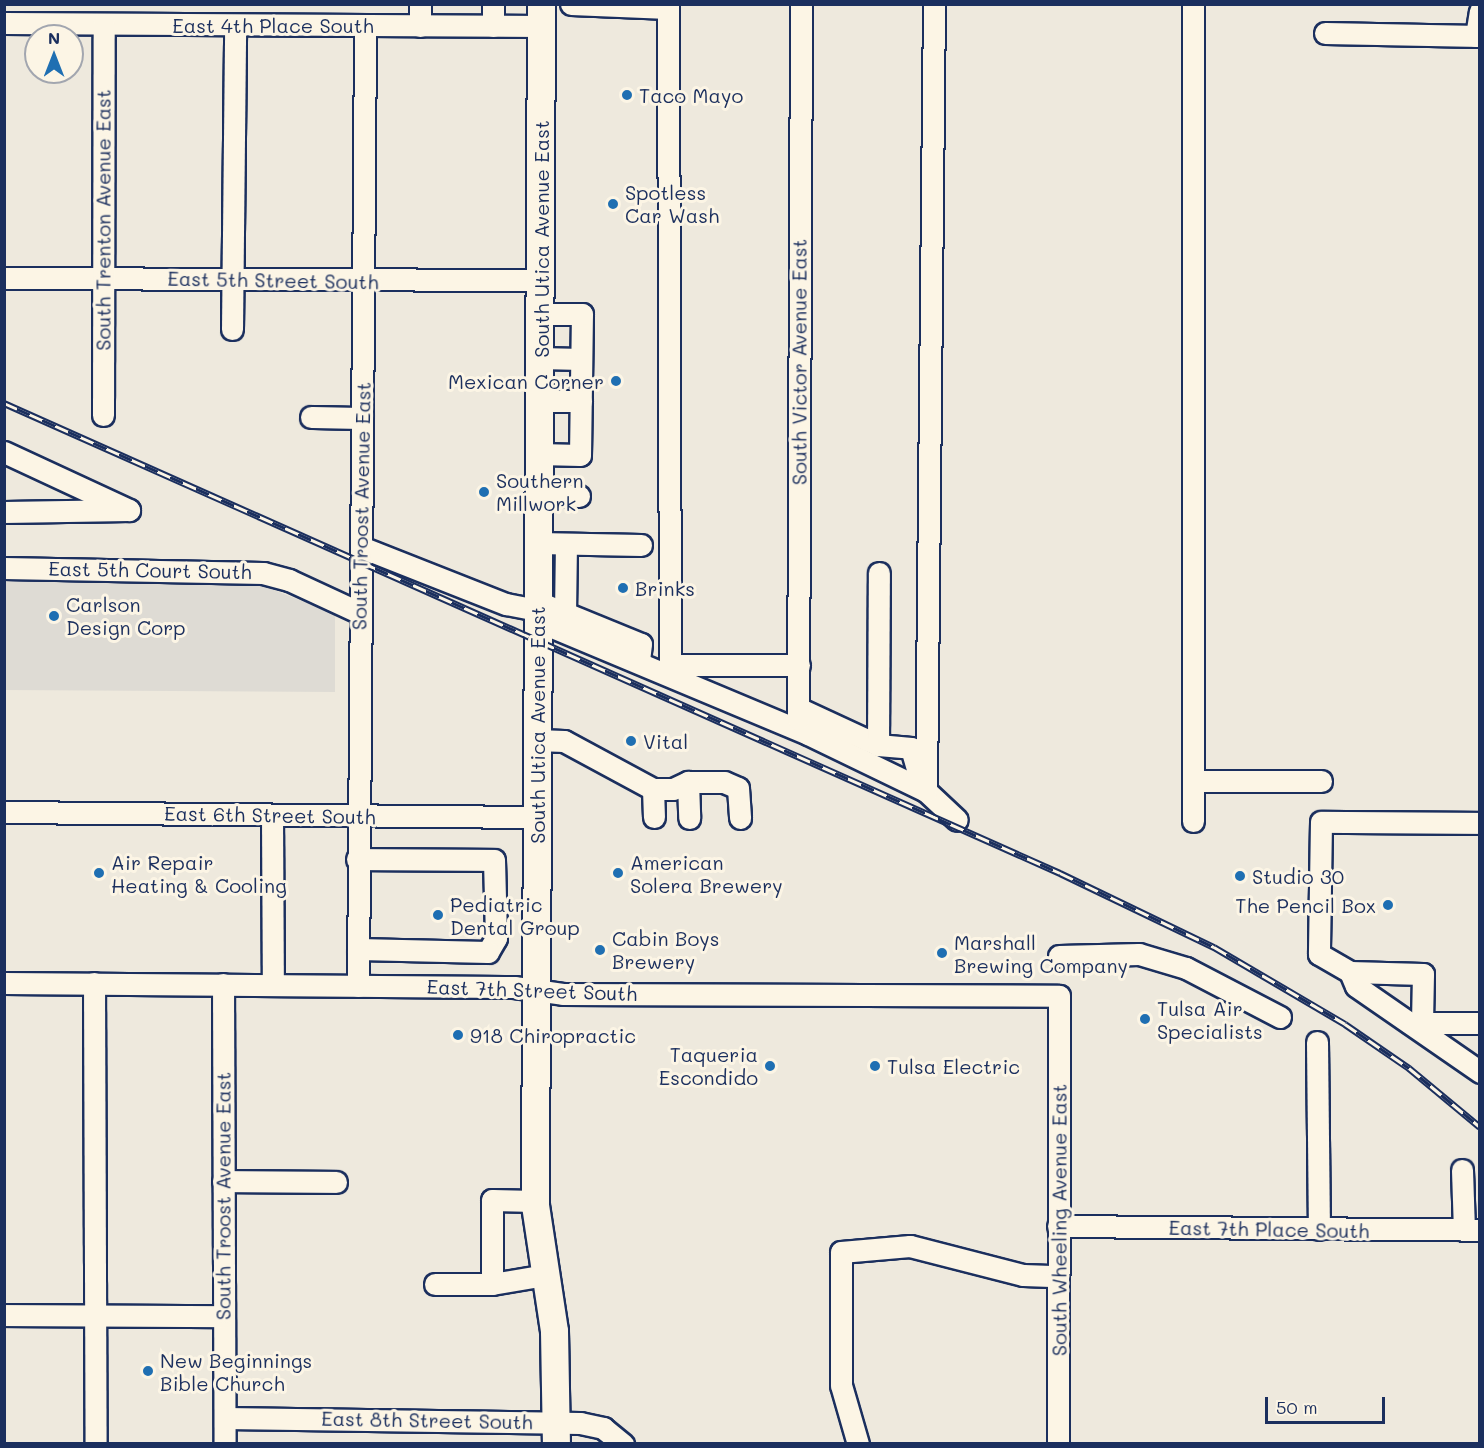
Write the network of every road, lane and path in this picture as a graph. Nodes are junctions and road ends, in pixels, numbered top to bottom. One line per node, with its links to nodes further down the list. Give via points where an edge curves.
1 (420, 4): 15 (street)
2 (493, 4): 16 (street)
3 (571, 4): 7 (street)
4 (801, 4): 48 (street, South Victor Avenue East)
5 (934, 4): 56 (street)
6 (1193, 4): 52 (street)
7 (668, 6): 49 (street)
8 (1479, 11): 18 (street)
9 (57, 14): 11 (street, East 4th Place South); 12 (street, East 4th Place South)
10 (542, 15): 16 (street, East 4th Place South); 22 (main road, South Utica Avenue East)
11 (4, 23)
12 (104, 24): 13 (street, East 4th Place South); 20 (street, South Trenton Avenue East)
13 (235, 25): 14 (street, East 4th Place South); 21 (street)
14 (365, 26): 15 (street, East 4th Place South); 23 (street, South Troost Avenue East)
15 (420, 26): 16 (street, East 4th Place South)
16 (493, 26)
17 (1325, 33): 18 (street)
18 (1478, 36)
19 (4, 278): 20 (street, East 5th Street South)
20 (102, 278): 21 (street, East 5th Street South); 30 (street, South Trenton Avenue East)
21 (232, 280): 23 (street, East 5th Street South); 25 (street)
22 (541, 280): 23 (street, East 5th Street South); 24 (main road, South Utica Avenue East)
23 (363, 282): 32 (street, South Troost Avenue East)
24 (541, 314): 26 (main road, South Utica Avenue East); 27 (street, via 582,314)
25 (232, 329)
26 (540, 358): 27 (street); 28 (main road, South Utica Avenue East)
27 (581, 360): 29 (street)
28 (540, 401): 29 (street); 34 (main road, South Utica Avenue East)
29 (581, 401): 34 (street, via 580,455)
30 (103, 415)
31 (311, 417): 32 (street)
32 (362, 417): 41 (street, South Troost Avenue East)
33 (4, 452): 37 (street, via 129,510)
34 (539, 454): 35 (main road, South Utica Avenue East)
35 (539, 495): 36 (street); 38 (main road, South Utica Avenue East)
36 (579, 496)
37 (4, 512)
38 (538, 543): 39 (street); 44 (main road, South Utica Avenue East)
39 (566, 544): 40 (street); 46 (street)
40 (641, 545)
41 (360, 547): 44 (street, via 506,604); 45 (street, South Troost Avenue East)
42 (4, 568): 45 (street, East 5th Court South, via 263,573 289,580)
43 (879, 573): 51 (street)
44 (538, 611): 46 (street); 47 (street); 50 (main road, South Utica Avenue East)
45 (360, 613): 59 (street, South Troost Avenue East)
46 (565, 614): 47 (street, via 641,644)
47 (639, 662): 49 (street)
48 (799, 665): 49 (street); 51 (street, South Victor Avenue East, via 798,713)
49 (670, 669): 56 (street)
50 (536, 740): 55 (street, via 564,741); 60 (main road, South Utica Avenue East)
51 (878, 745): 56 (street, via 911,748 914,768)
52 (1192, 781): 53 (street); 65 (street)
53 (1321, 781)
54 (688, 782): 55 (street, via 673,789); 62 (street); 63 (street, via 724,782 738,788)
55 (653, 789): 61 (street)
56 (926, 791): 64 (street)
57 (4, 812): 58 (street, East 6th Street South)
58 (272, 815): 59 (street, East 6th Street South); 74 (street)
59 (357, 816): 60 (street, East 6th Street South); 67 (street, South Troost Avenue East)
60 (536, 817): 76 (main road, South Utica Avenue East)
61 (654, 818)
62 (689, 818)
63 (740, 818)
64 (957, 820)
65 (1192, 821)
66 (1479, 823): 70 (street, via 1321,822 1319,954)
67 (357, 859): 68 (street, South Troost Avenue East); 68 (street, via 494,860 496,938 488,952)
68 (357, 949): 75 (street, South Troost Avenue East)
69 (1059, 956): 78 (street, via 1139,954 1186,968)
70 (1350, 972): 79 (street, via 1356,986); 79 (street, via 1423,974)
71 (4, 983): 72 (street, East 7th Street South)
72 (94, 983): 73 (street, East 7th Street South); 95 (street)
73 (224, 984): 74 (street, East 7th Street South); 84 (street, South Troost Avenue East)
74 (273, 985): 75 (street, East 7th Street South)
75 (357, 986): 76 (street, East 7th Street South)
76 (536, 990): 77 (street, East 7th Street South, via 563,994); 86 (main road, South Utica Avenue East)
77 (1059, 996): 87 (street, South Wheeling Avenue East)
78 (1280, 1017)
79 (1416, 1023): 80 (street); 82 (street)
80 (1479, 1023)
81 (1317, 1042): 88 (street)
82 (1479, 1072)
83 (1462, 1170): 89 (street)
84 (223, 1181): 85 (street); 96 (street, South Troost Avenue East)
85 (336, 1182)
86 (535, 1201): 90 (main road, South Utica Avenue East); 93 (street, via 492,1200)
87 (1058, 1226): 88 (street, East 7th Place South); 91 (street, South Wheeling Avenue East)
88 (1319, 1229): 89 (street, East 7th Place South)
89 (1472, 1230)
90 (545, 1275): 93 (street); 98 (main road, South Utica Avenue East, via 555,1331)
91 (1058, 1276): 102 (street, via 1023,1275 910,1246 841,1252 841,1385); 103 (street, South Wheeling Avenue East)
92 (435, 1284): 93 (street)
93 (492, 1284)
94 (4, 1315): 95 (street)
95 (96, 1316): 96 (street); 99 (street)
96 (224, 1316): 97 (street, South Troost Avenue East)
97 (225, 1419): 98 (street, East 8th Street South); 100 (street, South Troost Avenue East)
98 (556, 1433): 101 (street, East 8th Street South, via 595,1425)
99 (96, 1443)
100 (225, 1443)
101 (623, 1443)
102 (858, 1443)
103 (1058, 1443)

